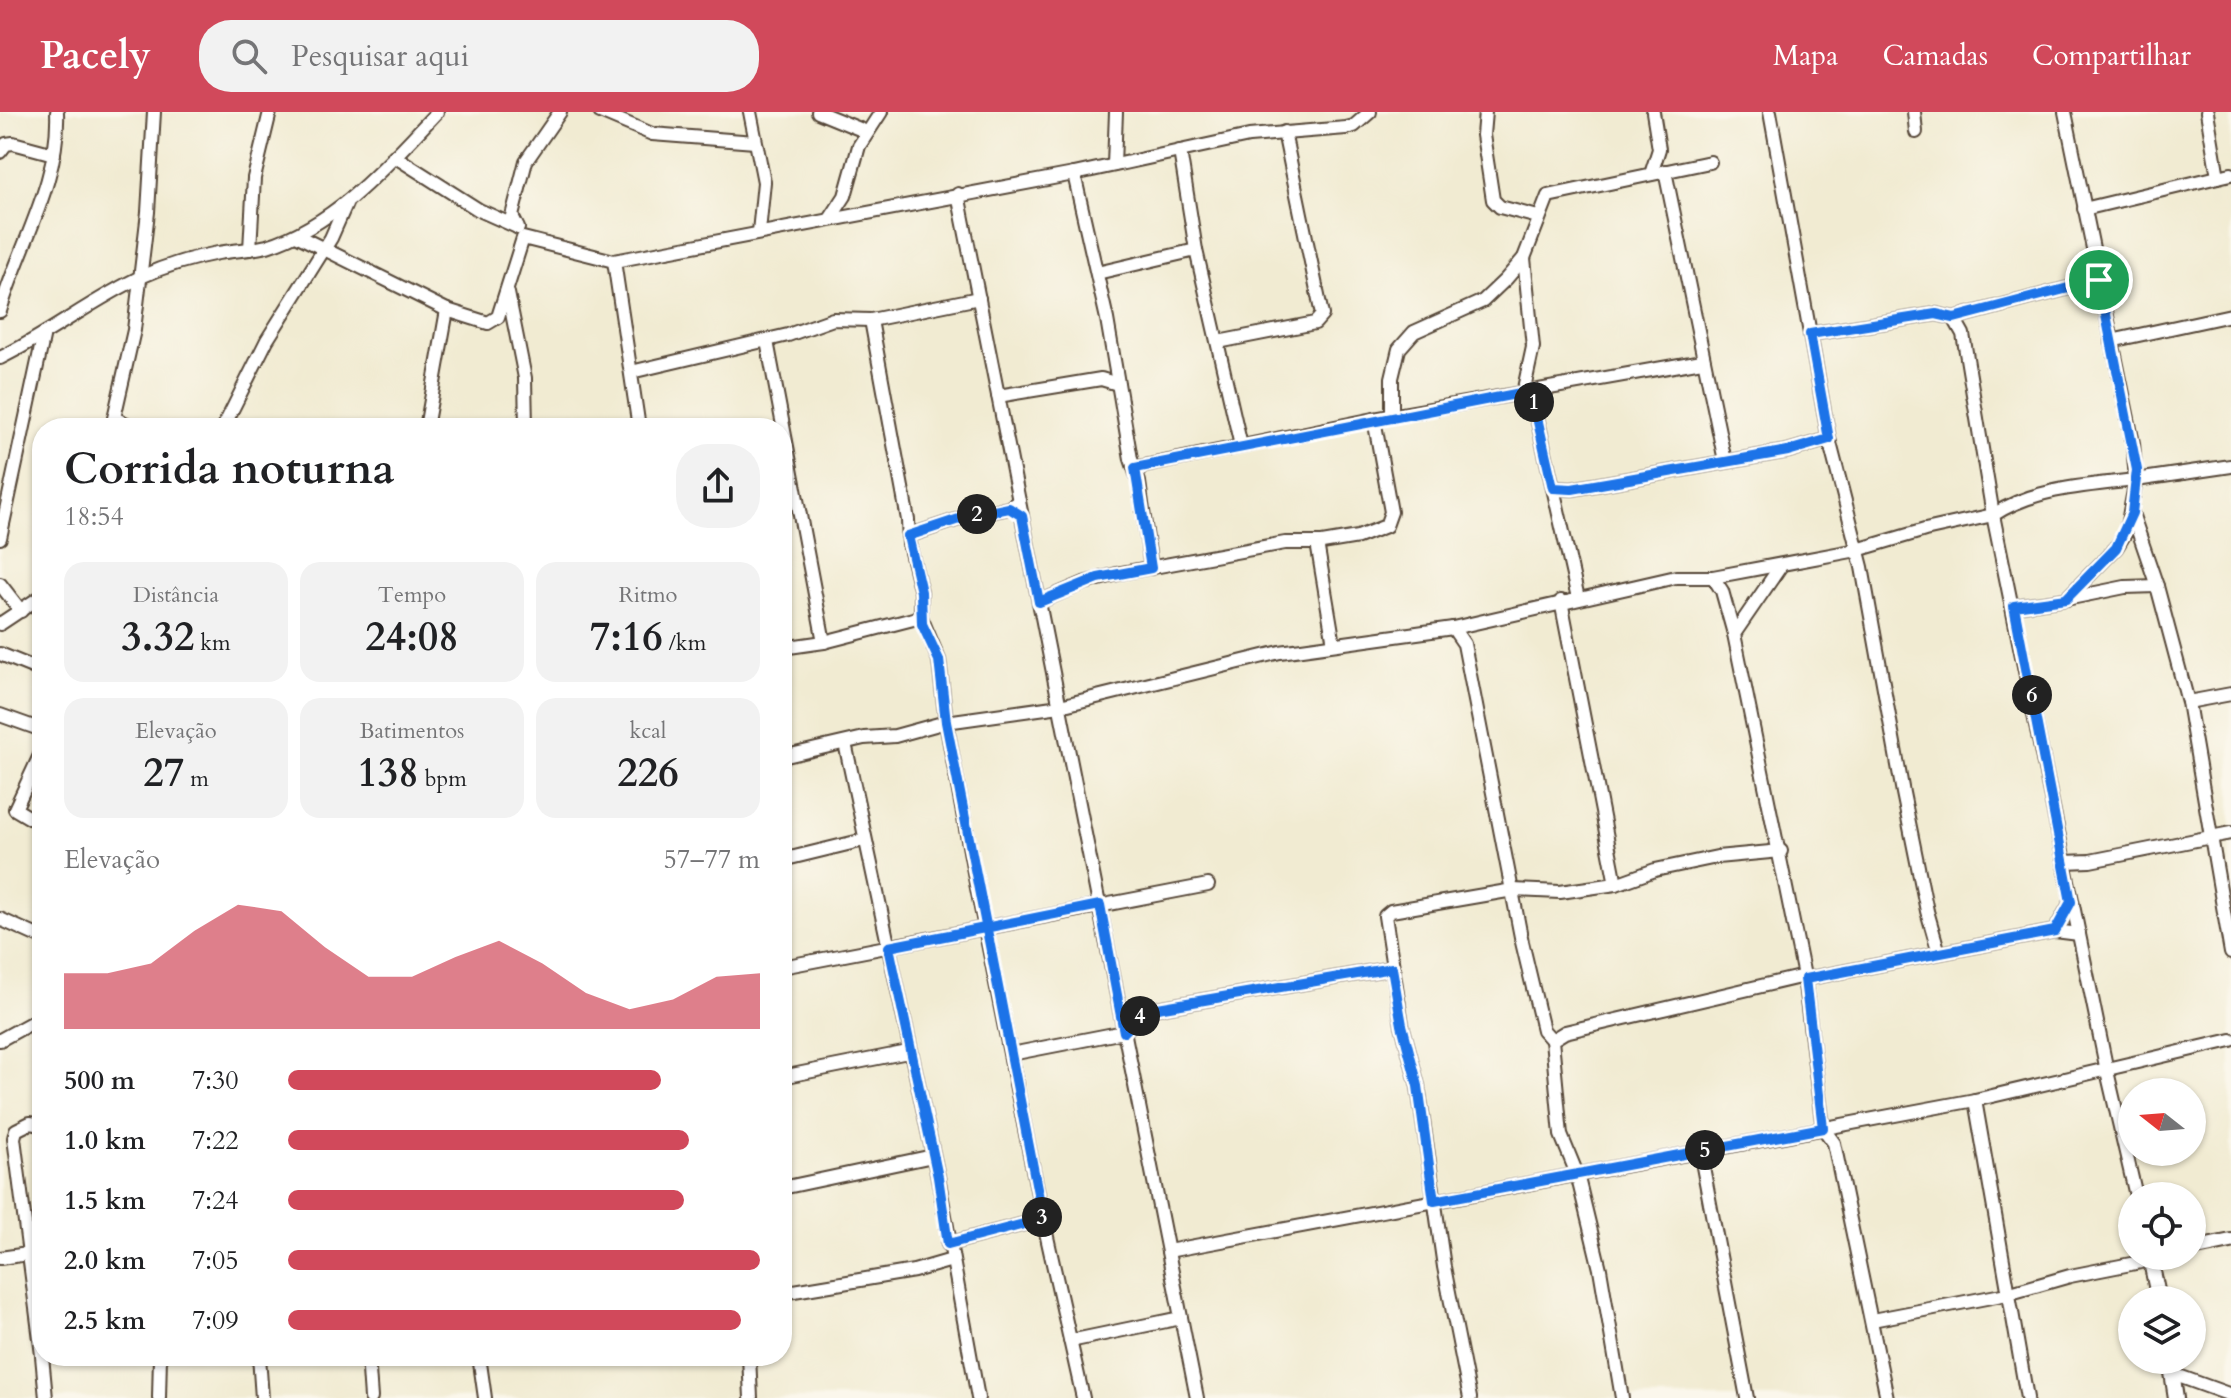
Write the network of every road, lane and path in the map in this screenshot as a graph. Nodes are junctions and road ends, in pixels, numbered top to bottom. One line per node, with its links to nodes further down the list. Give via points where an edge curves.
1 (57, 112): 24 (street)
2 (154, 112): 47 (street)
3 (270, 112): 41 (street, via 254,178)
4 (437, 112): 25 (street)
5 (560, 112): 38 (street, via 526,161 512,216)
6 (600, 112): 21 (street, via 652,134)
7 (750, 112): 21 (street)
8 (818, 112): 18 (street)
9 (881, 112): 18 (street)
10 (1116, 112): 27 (street)
11 (1370, 112): 19 (street, via 1346,128)
12 (1485, 112): 36 (street, via 1483,135 1493,200 1500,207)
13 (1653, 112): 28 (street)
14 (1770, 112): 56 (street)
15 (1914, 112): 20 (street)
16 (2065, 112): 34 (street)
17 (2207, 112): 30 (street)
18 (867, 132): 32 (street, via 850,169)
19 (1284, 132): 22 (street); 60 (street, via 1322,315 1315,323)
20 (1916, 132)
21 (755, 142): 39 (street, via 764,182)
22 (1180, 151): 27 (street); 42 (street)
23 (0, 152): 24 (street, via 13,143)
24 (54, 154): 52 (street)
25 (394, 156): 33 (street); 38 (street)
26 (1710, 162): 28 (street)
27 (1114, 165): 29 (street)
28 (1658, 172): 36 (street, via 1558,192 1543,201); 62 (street)
29 (1074, 174): 31 (street); 46 (street)
30 (2224, 176): 34 (street)
31 (958, 194): 35 (street); 50 (street)
32 (845, 196): 35 (street); 37 (street)
33 (346, 203): 40 (street); 43 (street)
34 (2084, 209): 48 (street)
35 (862, 214): 37 (street)
36 (1538, 217): 44 (street)
37 (830, 219): 39 (street)
38 (520, 232): 45 (street); 49 (street)
39 (759, 232): 45 (street)
40 (296, 235): 41 (street); 43 (street)
41 (250, 249): 47 (street, via 181,260)
42 (1196, 250): 46 (street); 60 (street)
43 (322, 251): 51 (street); 71 (street, via 267,340)
44 (1524, 258): 67 (street, via 1533,347); 69 (street, via 1483,301 1405,341 1395,356)
45 (614, 261): 64 (street)
46 (1097, 273): 63 (street)
47 (141, 277): 57 (street); 70 (street)
48 (2099, 280): 54 (street); 59 (street)
49 (508, 289): 51 (street, via 494,322); 73 (street, via 528,398)
50 (979, 298): 55 (street); 68 (street)
51 (447, 310): 72 (street)
52 (0, 311)
53 (2231, 315): 59 (street)
54 (1954, 318): 56 (street, via 1936,314); 87 (street, via 1963,334)
55 (871, 320): 58 (street, via 833,319); 88 (street)
56 (1810, 334): 77 (street)
57 (43, 338): 61 (street); 89 (street)
58 (767, 341): 64 (street); 75 (street)
59 (2111, 341): 83 (street)
60 (1218, 342): 78 (street)
61 (0, 358)
62 (1702, 361): 67 (street); 79 (street)
63 (1115, 365): 65 (street); 66 (street)
64 (631, 372): 74 (street)
65 (1101, 379): 66 (street); 68 (street)
66 (1118, 384): 81 (street)
67 (1527, 392): 69 (street); 84 (street)
68 (998, 396): 85 (street)
69 (1392, 416): 76 (street)
70 (114, 418)
71 (228, 418)
72 (428, 418)
73 (527, 418)
74 (638, 418)
75 (782, 418)
76 (1374, 419): 78 (street); 90 (street, via 1390,520 1358,537)
77 (1829, 439): 79 (street); 91 (street)
78 (1241, 446): 81 (street)
79 (1725, 461): 84 (street)
80 (2231, 466): 83 (street)
81 (1135, 468): 93 (street)
82 (792, 473): 108 (street)
83 (2136, 480): 86 (street); 87 (street, via 2024,499)
84 (1553, 488): 97 (street)
85 (1014, 504): 88 (street); 100 (street, via 1022,516)
86 (2132, 513): 96 (street); 98 (street, via 2116,548)
87 (1993, 515): 91 (street); 102 (street)
88 (908, 536): 104 (street)
89 (0, 538)
90 (1317, 543): 93 (street, via 1285,543); 109 (street)
91 (1857, 550): 92 (street); 142 (street)
92 (1780, 567): 94 (street); 107 (street)
93 (1151, 568): 100 (street, via 1098,578)
94 (1713, 577): 97 (street, via 1676,577); 107 (street)
95 (0, 584): 103 (street)
96 (2157, 586): 98 (street); 114 (street)
97 (1578, 598): 99 (street)
98 (2066, 599): 102 (street)
99 (1561, 601): 106 (street); 131 (street)
100 (1039, 602): 115 (street)
101 (32, 603): 103 (street)
102 (2014, 606): 129 (street)
103 (21, 611): 105 (street)
104 (921, 617): 108 (street); 117 (street, via 939,660)
105 (0, 624)
106 (1453, 628): 109 (street); 133 (street, via 1464,644)
107 (1734, 634): 126 (street)
108 (824, 642): 110 (street)
109 (1334, 644): 115 (street, via 1280,652)
110 (792, 647)
111 (0, 654): 112 (street)
112 (32, 667)
113 (2231, 694): 114 (street)
114 (2188, 702): 124 (street)
115 (1060, 706): 117 (street); 135 (street)
116 (0, 715): 118 (street)
117 (946, 722): 119 (street); 137 (street)
118 (32, 726)
119 (845, 743): 120 (street); 125 (street)
120 (792, 755)
121 (32, 772): 122 (street, via 15,809)
122 (32, 819)
123 (2231, 833): 124 (street)
124 (2211, 839): 128 (street); 143 (street)
125 (864, 840): 127 (street); 141 (street)
126 (1781, 851): 131 (street, via 1717,857); 146 (street)
127 (792, 858)
128 (2090, 861): 129 (street); 130 (street)
129 (2064, 862): 130 (street)
130 (2067, 880): 134 (street)
131 (1616, 884): 133 (street, via 1560,892)
132 (1208, 885): 135 (street)
133 (1513, 890): 145 (street, via 1391,911 1384,922); 147 (street)
134 (2071, 902): 138 (street); 140 (street)
135 (1100, 905): 137 (street); 149 (street)
136 (0, 919): 139 (street)
137 (987, 930): 141 (street); 155 (street)
138 (2055, 931): 140 (street); 142 (street)
139 (32, 933)
140 (2079, 934): 156 (street)
141 (889, 947): 144 (street); 154 (street)
142 (1939, 953): 146 (street)
143 (2231, 953)
144 (792, 965)
145 (1392, 968): 149 (street, via 1146,1010); 166 (street, via 1418,1086)
146 (1804, 978): 150 (street); 160 (street)
147 (1541, 1017): 150 (street); 152 (street)
148 (32, 1022): 151 (street)
149 (1124, 1032): 155 (street); 171 (street)
150 (1565, 1032): 152 (street)
151 (0, 1040)
152 (1552, 1040): 163 (street, via 1561,1135)
153 (2231, 1040): 156 (street)
154 (908, 1052): 157 (street); 162 (street)
155 (1011, 1054): 167 (street)
156 (2107, 1071): 158 (street); 164 (street)
157 (792, 1075)
158 (1975, 1100): 160 (street); 178 (street)
159 (32, 1123): 172 (street, via 16,1130 14,1138)
160 (1823, 1128): 161 (street); 180 (street, via 1834,1143)
161 (1700, 1151): 163 (street); 202 (street)
162 (933, 1156): 165 (street); 169 (street)
163 (1577, 1174): 166 (street); 201 (street)
164 (2133, 1182)
165 (792, 1186)
166 (1434, 1201): 171 (street); 200 (street)
167 (1043, 1219): 169 (street); 181 (street)
168 (2231, 1241): 170 (street)
169 (948, 1244): 174 (street)
170 (2206, 1246)
171 (1168, 1251): 179 (street)
172 (28, 1254): 173 (street); 176 (street)
173 (0, 1258)
174 (952, 1260): 177 (street); 197 (street)
175 (2118, 1265): 178 (street)
176 (32, 1279)
177 (792, 1291)
178 (2007, 1294): 180 (street); 204 (street)
179 (1181, 1318): 181 (street); 199 (street)
180 (1872, 1320): 203 (street)
181 (1070, 1341): 198 (street)
182 (43, 1366): 191 (street)
183 (157, 1366): 192 (street)
184 (260, 1366): 193 (street)
185 (369, 1366): 194 (street)
186 (480, 1366): 195 (street)
187 (749, 1366): 196 (street)
188 (2173, 1374): 205 (street)
189 (2187, 1374): 190 (street)
190 (2231, 1395)
191 (46, 1398)
192 (159, 1398)
193 (262, 1398)
194 (371, 1398)
195 (485, 1398)
196 (751, 1398)
197 (978, 1398)
198 (1083, 1398)
199 (1197, 1398)
200 (1470, 1398)
201 (1622, 1398)
202 (1747, 1398)
203 (1887, 1398)
204 (2027, 1398)
205 (2176, 1398)

